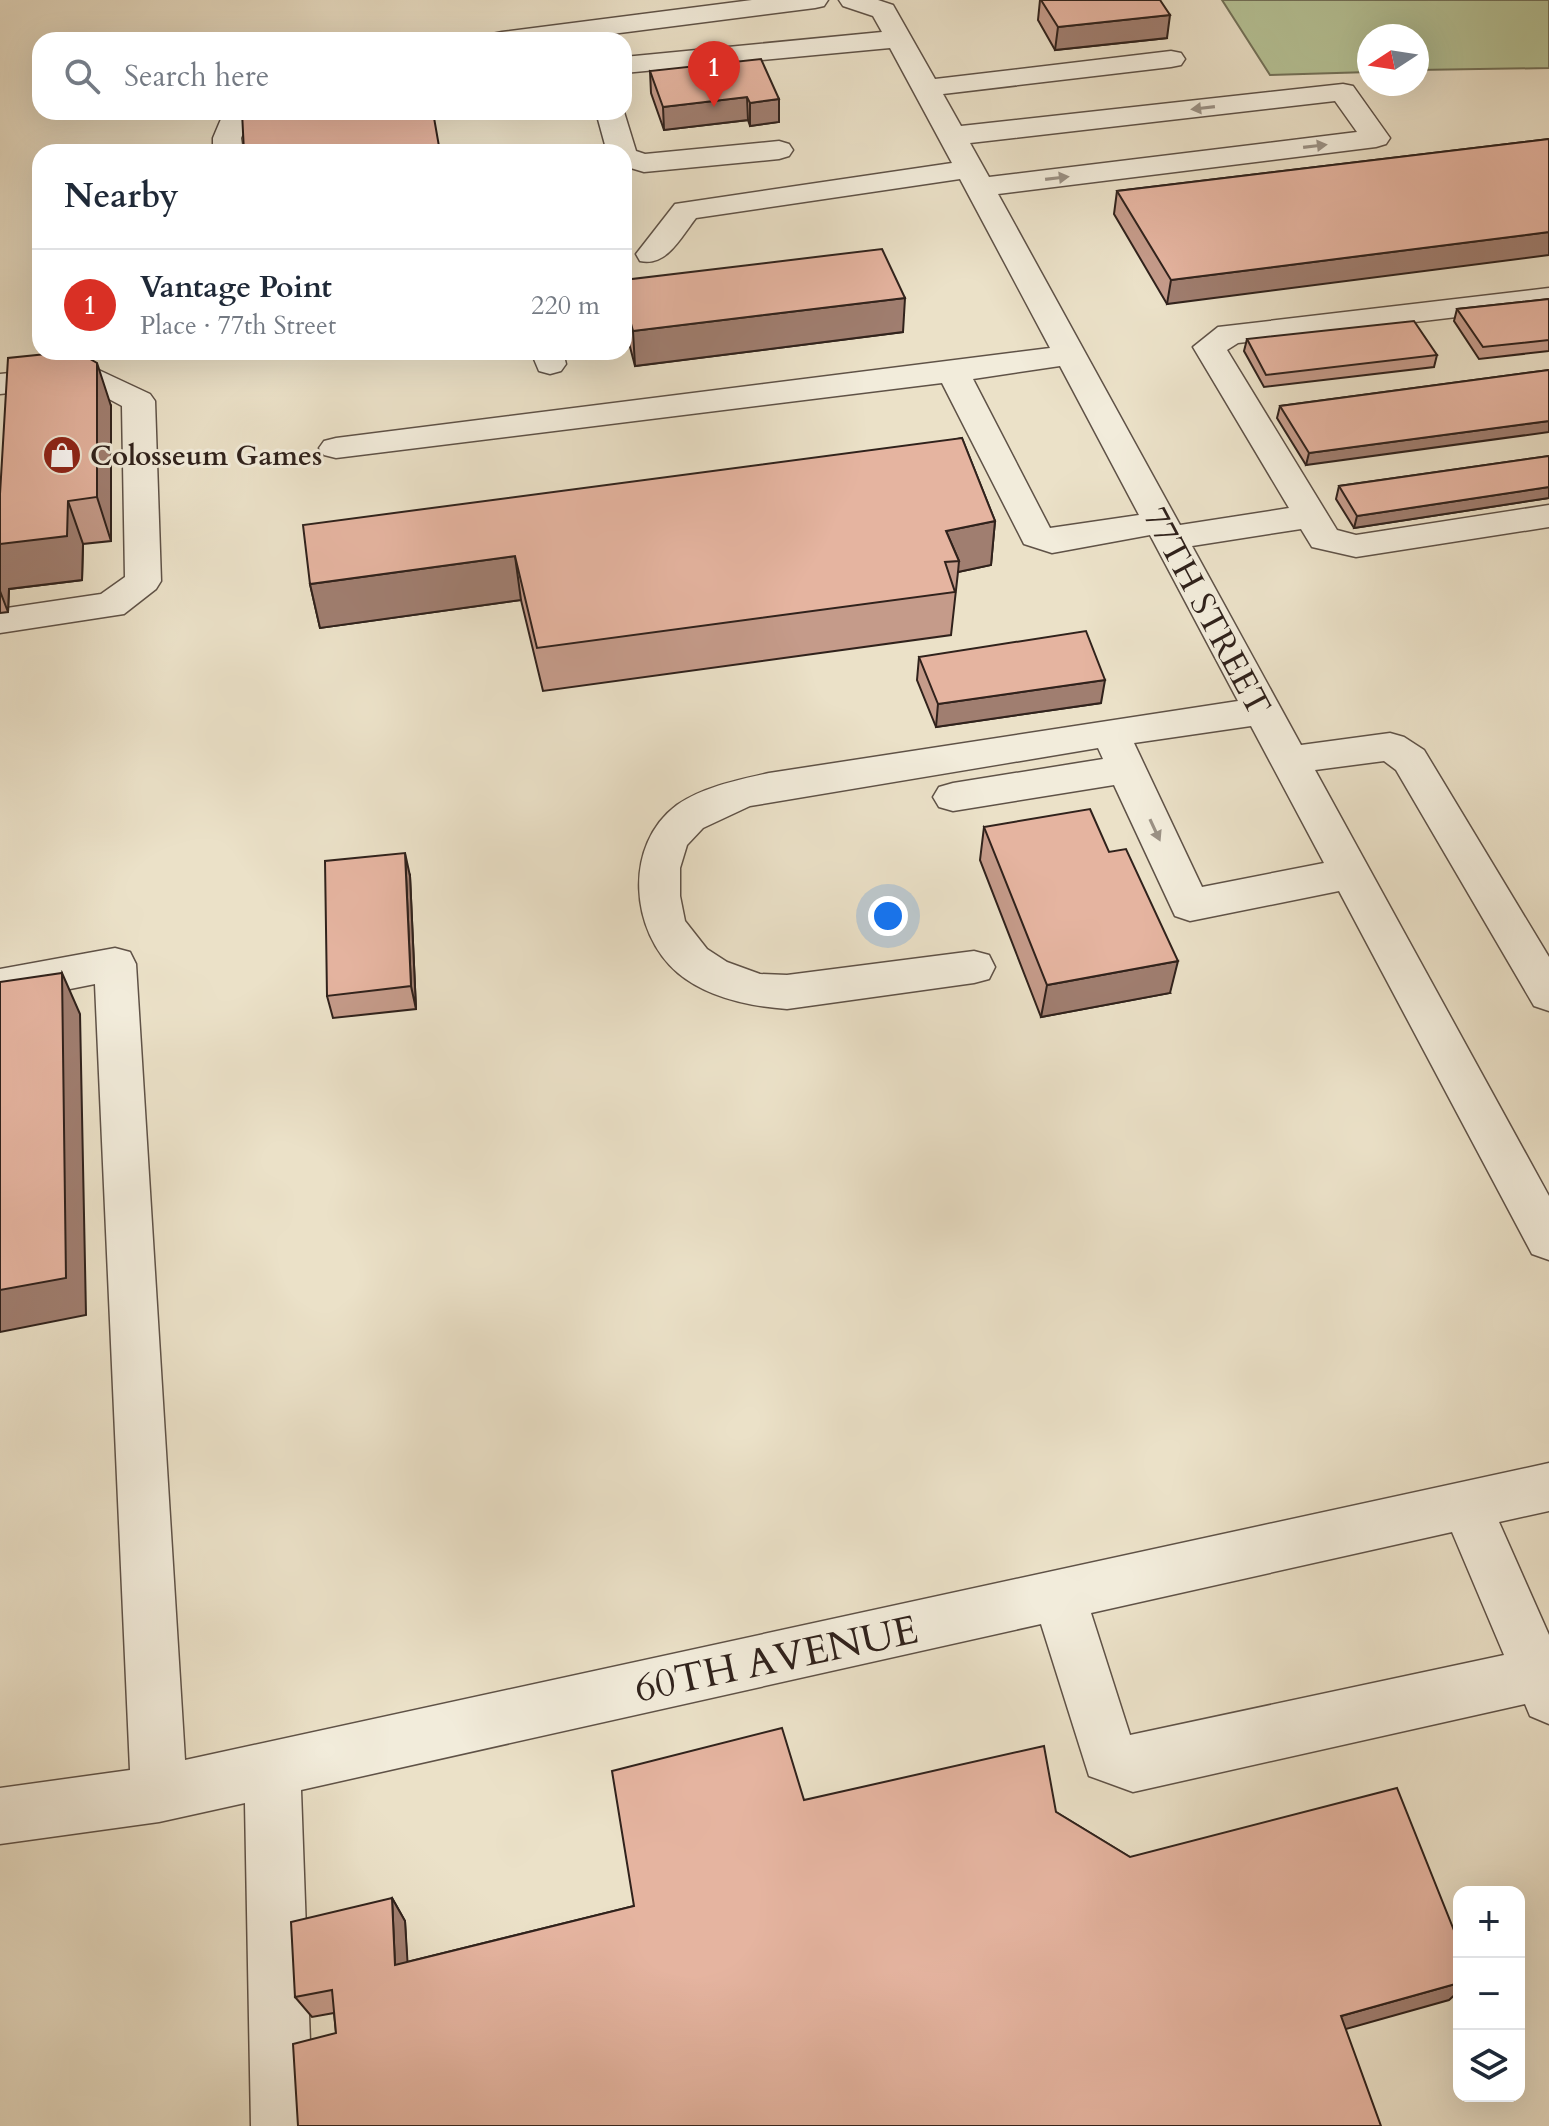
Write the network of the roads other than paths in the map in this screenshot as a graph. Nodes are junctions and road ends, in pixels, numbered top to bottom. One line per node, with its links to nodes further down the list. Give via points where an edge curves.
1 (815, 0): 3 (street)
2 (866, 2): 5 (street, 77TH STREET, via 884,11)
3 (708, 7): 4 (street)
4 (552, 32)
5 (899, 39): 7 (street); 8 (street, 77TH STREET)
6 (1171, 59): 8 (street)
7 (632, 64)
8 (926, 88): 11 (street, 77TH STREET)
9 (235, 120): 12 (street)
10 (612, 120): 13 (street)
11 (952, 136): 16 (street, 77TH STREET); 16 (street, one-way to 11, via 1376,138 1343,92)
12 (227, 144)
13 (620, 144)
14 (779, 150): 15 (street, via 644,163)
15 (632, 158)
16 (975, 178): 17 (street, via 686,210); 19 (street, 77TH STREET)
17 (651, 254)
18 (1549, 297): 23 (street, via 1229,334 1209,347)
19 (1070, 355): 20 (street); 25 (street, 77TH STREET)
20 (953, 372): 22 (street); 25 (street, via 1036,536 1052,542)
21 (0, 384): 26 (street, via 88,375 138,401 143,581 111,605)
22 (336, 448)
23 (1311, 516): 24 (street, via 1325,539 1356,546); 25 (street)
24 (1549, 516)
25 (1164, 530): 27 (street, 77TH STREET)
26 (0, 621)
27 (1256, 698): 28 (street); 29 (street); 30 (street, 77TH STREET)
28 (1110, 733): 31 (street); 34 (street, via 738,795 692,815 662,858 657,887 667,933 698,964 735,985 761,993 787,992)
29 (827, 753)
30 (1289, 760): 33 (street, 77TH STREET); 36 (street, via 1390,747 1410,760)
31 (1127, 769): 32 (street); 33 (street, one-way to 33, via 1190,905)
32 (953, 797)
33 (1351, 873): 37 (street, 77TH STREET)
34 (974, 967)
35 (0, 986): 43 (street, via 115,964)
36 (1549, 994)
37 (1549, 1240)
38 (1549, 1487): 39 (street, 60TH AVENUE)
39 (1466, 1506): 40 (street, 60TH AVENUE); 41 (street)
40 (1059, 1595): 41 (street, via 1109,1756 1133,1764); 42 (street, 60TH AVENUE)
41 (1544, 1686)
42 (272, 1769): 43 (street, 60TH AVENUE); 45 (street)
43 (159, 1794): 44 (street, 60TH AVENUE)
44 (0, 1816)
45 (282, 2126)

